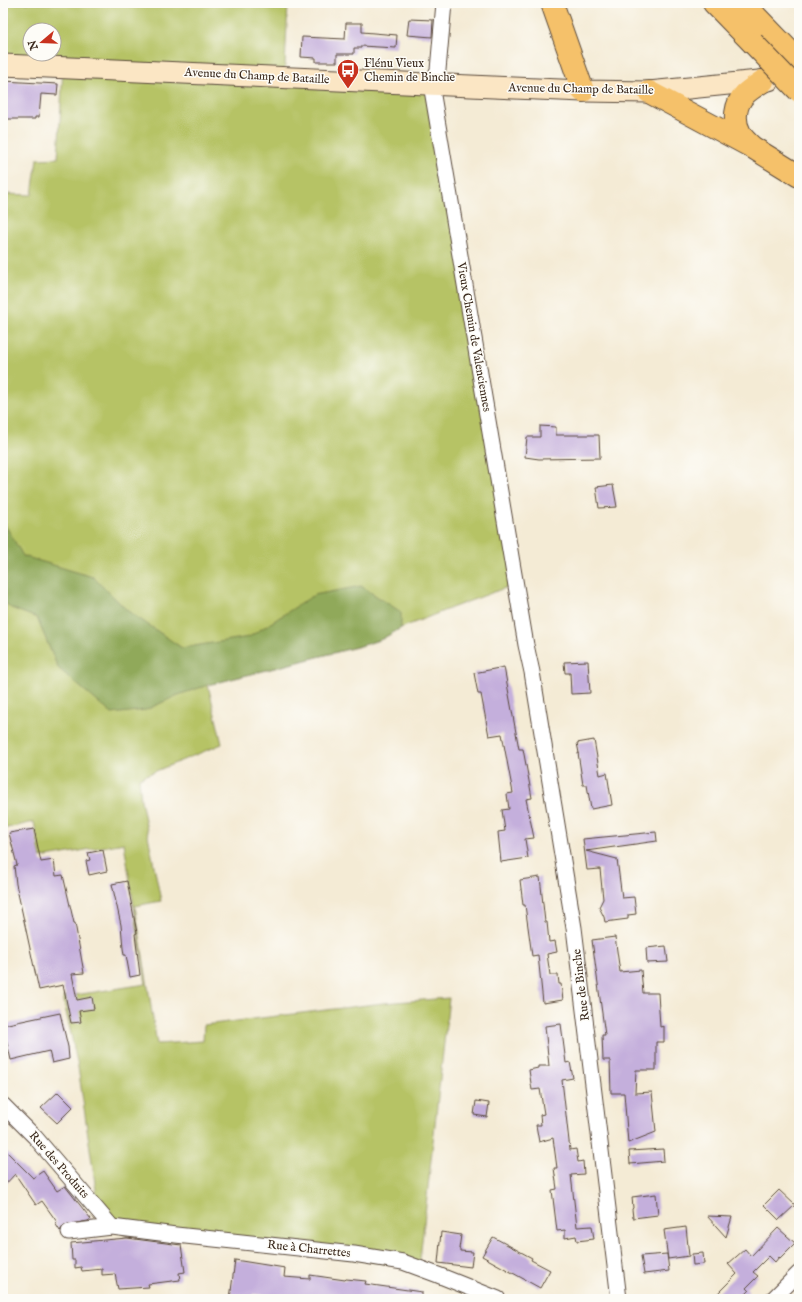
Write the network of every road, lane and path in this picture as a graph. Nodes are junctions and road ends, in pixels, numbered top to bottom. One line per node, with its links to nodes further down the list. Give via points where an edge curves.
1 (444, 3): 10 (street, via 438,70)
2 (552, 3): 11 (highway)
3 (714, 3): 5 (highway)
4 (743, 3): 5 (highway)
5 (760, 36): 6 (highway); 12 (highway, bridge)
6 (799, 61)
7 (3, 65): 10 (street, Avenue du Champ de Bataille)
8 (799, 76): 9 (street, Avenue du Champ de Bataille)
9 (763, 81): 13 (street, Avenue du Champ de Bataille); 14 (highway, via 745,94 738,103 736,113 736,124 740,134)
10 (431, 84): 11 (street, Avenue du Champ de Bataille); 16 (street, Vieux Chemin de Valenciennes)
11 (583, 91): 13 (street, Avenue du Champ de Bataille)
12 (799, 91)
13 (649, 92): 14 (highway)
14 (752, 147): 15 (highway)
15 (799, 176)
16 (532, 672): 22 (street, Rue de Binche, via 574,928)
17 (3, 1105): 18 (street, Rue des Produits, via 35,1137)
18 (112, 1227): 19 (street, Rue à Charrettes); 21 (street, Rue à Charrettes, via 354,1254 403,1262)
19 (69, 1232)
20 (799, 1273): 23 (street)
21 (498, 1299)
22 (619, 1299)
23 (773, 1299)

